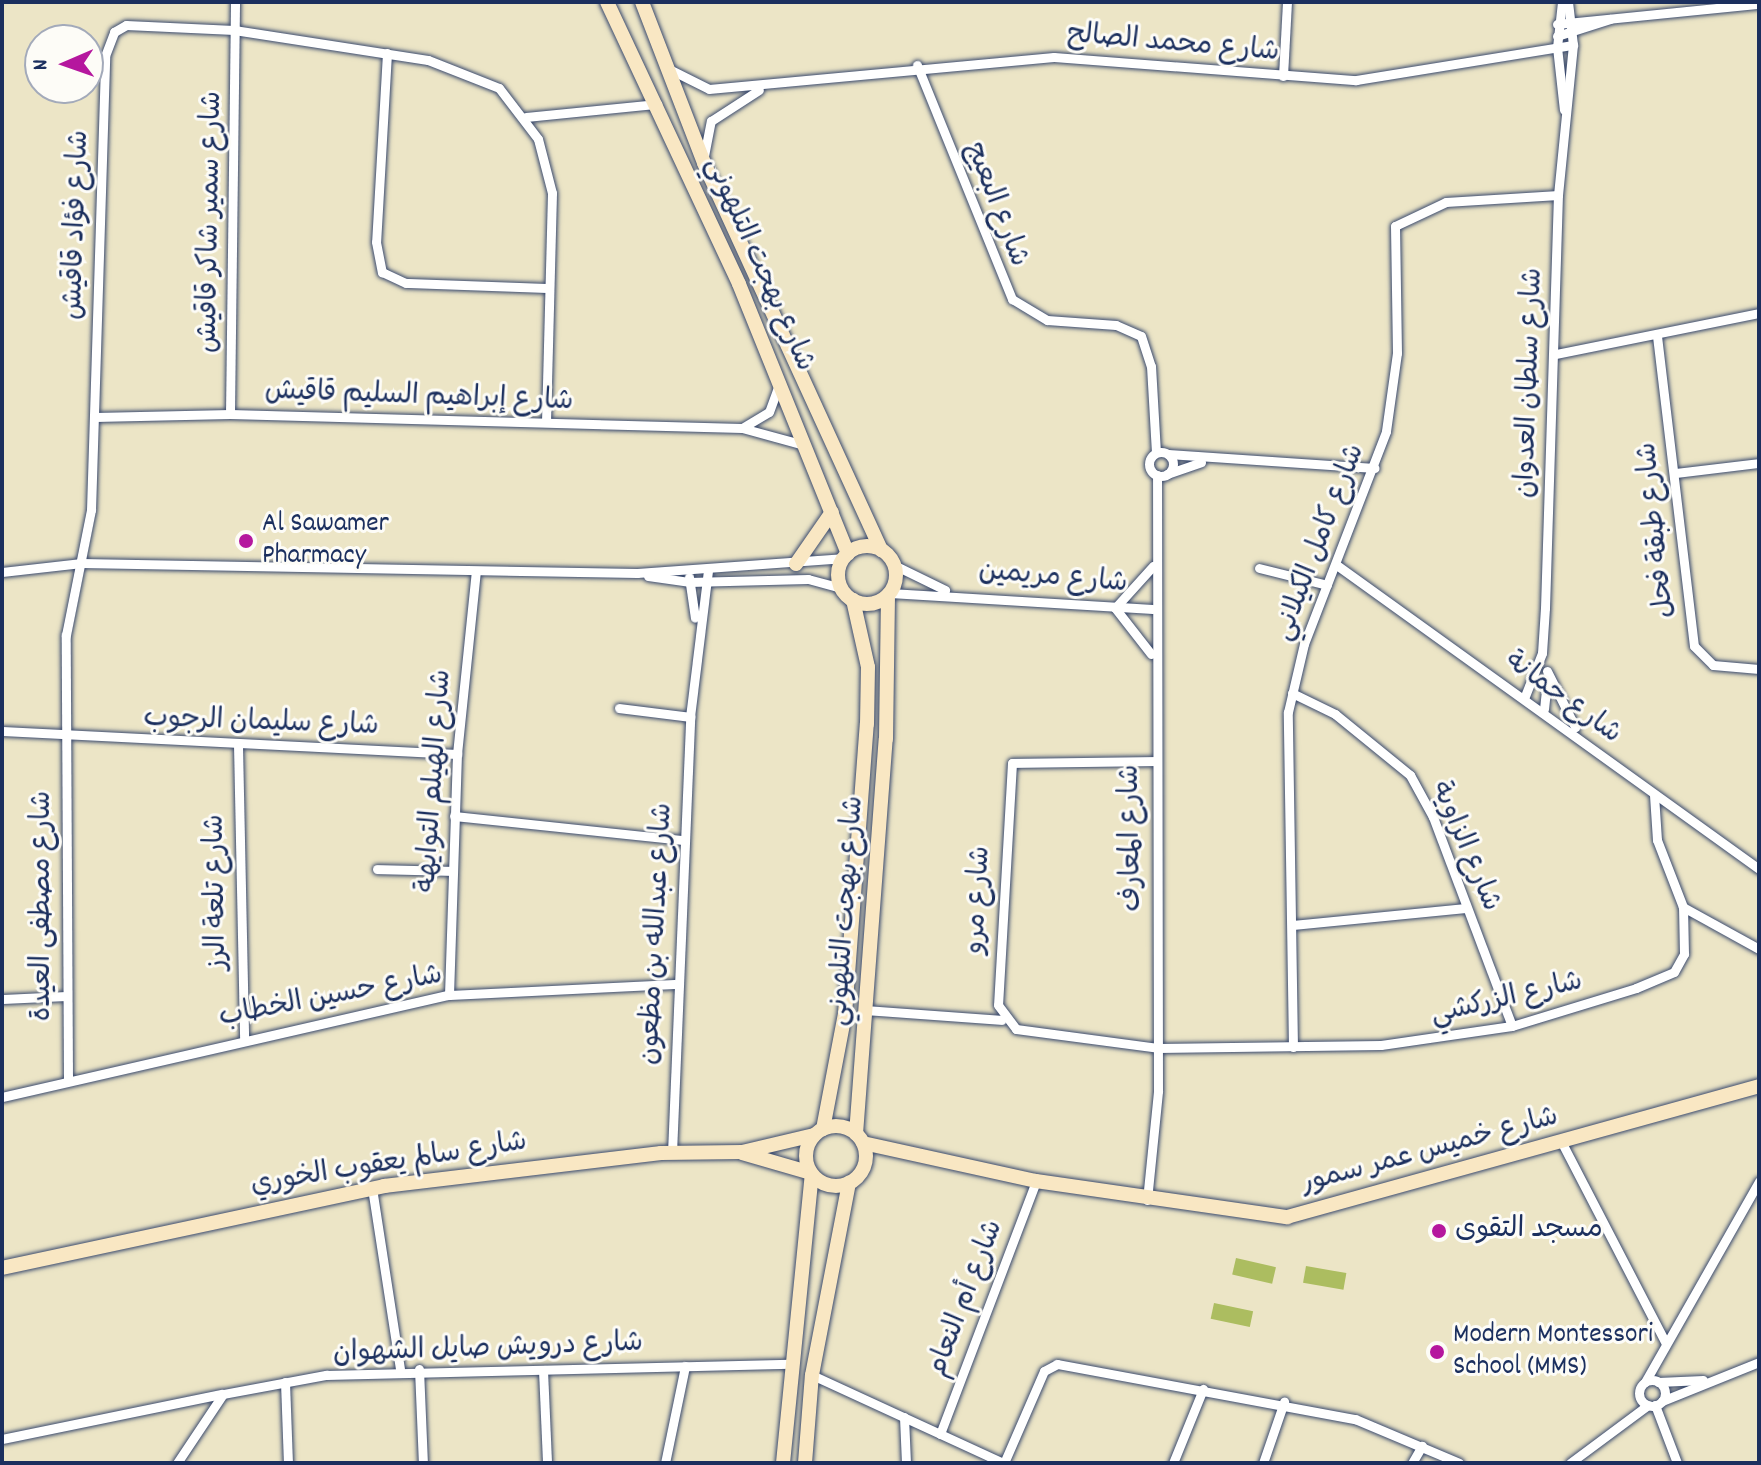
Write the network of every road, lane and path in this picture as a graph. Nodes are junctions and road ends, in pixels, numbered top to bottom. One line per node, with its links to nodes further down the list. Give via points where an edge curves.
1 (235, 2): 11 (street, شارع سمير شاكر قاقيش)
2 (607, 2): 21 (street, شارع بهجت التلهوني)
3 (642, 2): 17 (street, شارع بهجت التلهوني)
4 (1287, 2): 19 (street)
5 (1562, 2): 10 (street, شارع سلطان العدوان)
6 (1568, 2): 9 (street, شارع سلطان العدوان)
7 (1759, 4): 8 (street)
8 (1610, 19): 9 (street); 12 (street)
9 (1572, 20): 10 (street); 12 (street, شارع سلطان العدوان)
10 (1557, 24): 13 (street, شارع سلطان العدوان)
11 (234, 30): 16 (street, شارع فؤاد قاقيش); 31 (street, شارع سمير شاكر قاقيش); 32 (street, شارع فؤاد قاقيش, via 126,25 107,46)
12 (1572, 33): 13 (street); 14 (street, شارع سلطان العدوان)
13 (1557, 36): 15 (street, شارع سلطان العدوان)
14 (1573, 45): 15 (street, شارع محمد الصالح); 22 (street, شارع سلطان العدوان)
15 (1557, 47): 19 (street, شارع محمد الصالح, via 1371,79); 22 (street, شارع سلطان العدوان)
16 (387, 53): 23 (street, شارع فؤاد قاقيش, via 484,78); 26 (street, via 376,242 382,272 406,283)
17 (662, 64): 20 (street, شارع محمد الصالح, via 699,88); 24 (street, شارع بهجت التلهوني)
18 (917, 65): 19 (street, شارع محمد الصالح, via 1102,57); 20 (street, شارع محمد الصالح); 36 (street, شارع البعيج, via 1012,299 1047,320 1116,325 1141,336 1151,366)
19 (1283, 76)
20 (769, 86): 24 (street, شارع محمد الصالح, via 711,121)
21 (657, 104): 23 (street); 30 (street, شارع بهجت التلهوني)
22 (1564, 114): 25 (street, شارع سلطان العدوان)
23 (526, 117): 26 (street, شارع فؤاد قاقيش, via 552,193)
24 (704, 163): 44 (street, شارع بهجت التلهوني)
25 (1558, 195): 29 (street, شارع سلطان العدوان); 40 (street, شارع كامل الكيلاني, via 1446,202 1395,226 1397,353)
26 (549, 288): 33 (street, شارع فؤاد قاقيش)
27 (1759, 313): 28 (street)
28 (1657, 336): 29 (street); 41 (street, شارع طبقة فحل)
29 (1556, 354): 66 (street, شارع سلطان العدوان)
30 (780, 379): 34 (street, via 769,412); 35 (street, شارع بهجت التلهوني)
31 (230, 414): 32 (street, شارع إبراهيم السليم قاقيش); 33 (street, شارع إبراهيم السليم قاقيش)
32 (95, 417): 46 (street, شارع فؤاد قاقيش)
33 (546, 422): 34 (street, شارع إبراهيم السليم قاقيش)
34 (742, 428): 35 (street, شارع إبراهيم السليم قاقيش, via 781,434)
35 (810, 448): 43 (street, شارع بهجت التلهوني)
36 (1156, 453): 37 (street); 42 (street, شارع البعيج, via 1149,467)
37 (1168, 454): 38 (street); 42 (street, via 1173,464)
38 (1203, 461): 40 (street); 42 (street)
39 (1759, 463): 41 (street)
40 (1375, 468): 50 (street, شارع كامل الكيلاني)
41 (1676, 473): 68 (street, شارع طبقة فحل, via 1694,646 1713,665)
42 (1162, 475): 47 (street, شارع المعارف)
43 (832, 512): 45 (street, شارع بهجت التلهوني); 48 (street)
44 (881, 550): 45 (street); 49 (street)
45 (846, 556): 48 (street); 61 (street)
46 (81, 563): 54 (street); 55 (street); 76 (street, شارع فؤاد قاقيش, via 67,620)
47 (1153, 563): 63 (street); 64 (street, شارع المعارف)
48 (796, 564): 53 (street)
49 (894, 565): 60 (street, شارع مريمين); 62 (street)
50 (1338, 566): 59 (street, شارع كامل الكيلاني); 71 (street, شارع حمانة)
51 (1259, 568): 59 (street)
52 (690, 570): 53 (street); 56 (street); 57 (street, شارع عبدالله بن مظعون)
53 (708, 570): 58 (street, شارع عبدالله بن مظعون)
54 (476, 571): 56 (street); 79 (street, شارع الهيلم التوايهة)
55 (2, 572)
56 (637, 573): 57 (street)
57 (689, 582): 58 (street); 65 (street, شارع عبدالله بن مظعون)
58 (708, 583): 61 (street, via 797,578); 65 (street, شارع عبدالله بن مظعون)
59 (1327, 585): 70 (street, شارع كامل الكيلاني)
60 (948, 591): 62 (street, شارع مريمين); 63 (street, شارع مريمين)
61 (847, 594): 62 (street, via 871,603); 104 (street, شارع بهجت التلهوني, via 868,667 867,724 845,1014)
62 (889, 594): 95 (street, شارع بهجت التلهوني)
63 (1115, 608): 64 (street, شارع مريمين); 67 (street, via 1135,626)
64 (1153, 609): 67 (street, شارع المعارف)
65 (696, 621): 74 (street, شارع عبدالله بن مظعون)
66 (1542, 653): 69 (street, شارع سلطان العدوان); 71 (street, شارع سلطان العدوان)
67 (1154, 661): 80 (street, شارع المعارف)
68 (1759, 669)
69 (1547, 671): 73 (street, شارع سلطان العدوان); 77 (street)
70 (1292, 693): 88 (street, شارع الزاوية, via 1335,714 1410,775); 89 (street, شارع كامل الكيلاني, via 1284,781)
71 (1525, 696): 73 (street, شارع حمانة)
72 (619, 708): 74 (street)
73 (1544, 709): 77 (street, شارع حمانة)
74 (690, 717): 83 (street, شارع عبدالله بن مظعون)
75 (2, 731): 76 (street, شارع سليمان الرجوب)
76 (65, 733): 78 (street, شارع سليمان الرجوب); 93 (street, شارع مصطفى العيدة)
77 (1581, 737): 81 (street, شارع حمانة)
78 (238, 745): 79 (street, شارع سليمان الرجوب); 98 (street, شارع تلعة الرز)
79 (457, 754): 82 (street, شارع الهيلم التوايهة)
80 (1154, 761): 96 (street, شارع مرو, via 1012,763 998,989); 100 (street, شارع المعارف)
81 (1654, 795): 84 (street, شارع حمانة); 87 (street, شارع الزركشي, via 1657,840)
82 (454, 816): 83 (street); 86 (street, شارع الهيلم التوايهة)
83 (684, 840): 91 (street, شارع عبدالله بن مظعون)
84 (1758, 866)
85 (377, 869): 86 (street)
86 (451, 871): 92 (street, شارع الهيلم التوايهة)
87 (1683, 907): 90 (street); 97 (street, شارع الزركشي, via 1684,954 1674,972)
88 (1466, 908): 89 (street); 97 (street, شارع الزاوية)
89 (1292, 925): 99 (street, شارع كامل الكيلاني)
90 (1759, 949)
91 (675, 984): 92 (street, شارع حسين الخطاب); 108 (street, شارع عبدالله بن مظعون)
92 (449, 995): 98 (street, شارع حسين الخطاب)
93 (67, 996): 94 (street); 101 (street, شارع مصطفى العيدة)
94 (2, 999)
95 (866, 1010): 96 (street); 105 (street, شارع بهجت التلهوني)
96 (1002, 1020): 100 (street, via 1027,1034)
97 (1512, 1026): 99 (street, شارع الزركشي, via 1420,1042)
98 (244, 1038): 101 (street, شارع حسين الخطاب)
99 (1293, 1047): 100 (street, شارع الزركشي)
100 (1158, 1048): 114 (street, شارع المعارف)
101 (68, 1078): 103 (street, شارع حسين الخطاب)
102 (1759, 1083): 106 (street, شارع خميس عمر سمور)
103 (2, 1097)
104 (818, 1132): 105 (street); 107 (street, شارع سالم يعقوب الخوري); 109 (street, via 806,1150)
105 (859, 1138): 110 (street, شارع خميس عمر سمور); 112 (street, via 864,1166)
106 (1562, 1143): 114 (street, شارع خميس عمر سمور, via 1314,1213 1260,1217); 116 (street)
107 (742, 1152): 108 (street, شارع سالم يعقوب الخوري); 109 (street, شارع سالم يعقوب الخوري)
108 (672, 1153): 113 (street, شارع سالم يعقوب الخوري)
109 (812, 1174): 112 (street, via 830,1185); 118 (street, via 809,1252)
110 (1036, 1181): 114 (street, شارع خميس عمر سمور); 133 (street, شارع أم النعام)
111 (1759, 1181): 116 (street)
112 (849, 1183): 123 (street)
113 (372, 1188): 115 (street, شارع سالم يعقوب الخوري); 120 (street)
114 (1147, 1200)
115 (2, 1268)
116 (1666, 1344): 126 (street); 127 (street)
117 (1759, 1362): 124 (street)
118 (790, 1364): 119 (street, شارع درويش صايل الشهوان); 141 (street)
119 (685, 1366): 122 (street, شارع درويش صايل الشهوان); 140 (street)
120 (400, 1369): 121 (street, شارع درويش صايل الشهوان); 125 (street, شارع درويش صايل الشهوان)
121 (419, 1369): 122 (street, شارع درويش صايل الشهوان); 138 (street)
122 (543, 1370): 139 (street)
123 (812, 1375): 132 (street); 142 (street)
124 (1711, 1380): 127 (street); 131 (street)
125 (285, 1382): 129 (street, شارع درويش صايل الشهوان); 137 (street)
126 (1645, 1382): 127 (street); 131 (street)
127 (1657, 1382): 131 (street)
128 (1203, 1389): 130 (street); 144 (street, via 1049,1366); 145 (street)
129 (223, 1394): 134 (street, شارع درويش صايل الشهوان); 136 (street)
130 (1284, 1402): 135 (street); 146 (street)
131 (1651, 1402): 149 (street); 150 (street)
132 (904, 1417): 133 (street); 143 (street)
133 (940, 1434): 144 (street)
134 (2, 1439)
135 (1422, 1446): 147 (street); 148 (street)
136 (177, 1463)
137 (288, 1463)
138 (423, 1463)
139 (547, 1463)
140 (665, 1463)
141 (783, 1463)
142 (805, 1463)
143 (906, 1463)
144 (1003, 1463)
145 (1173, 1463)
146 (1263, 1463)
147 (1412, 1463)
148 (1459, 1463)
149 (1570, 1463)
150 (1677, 1463)

